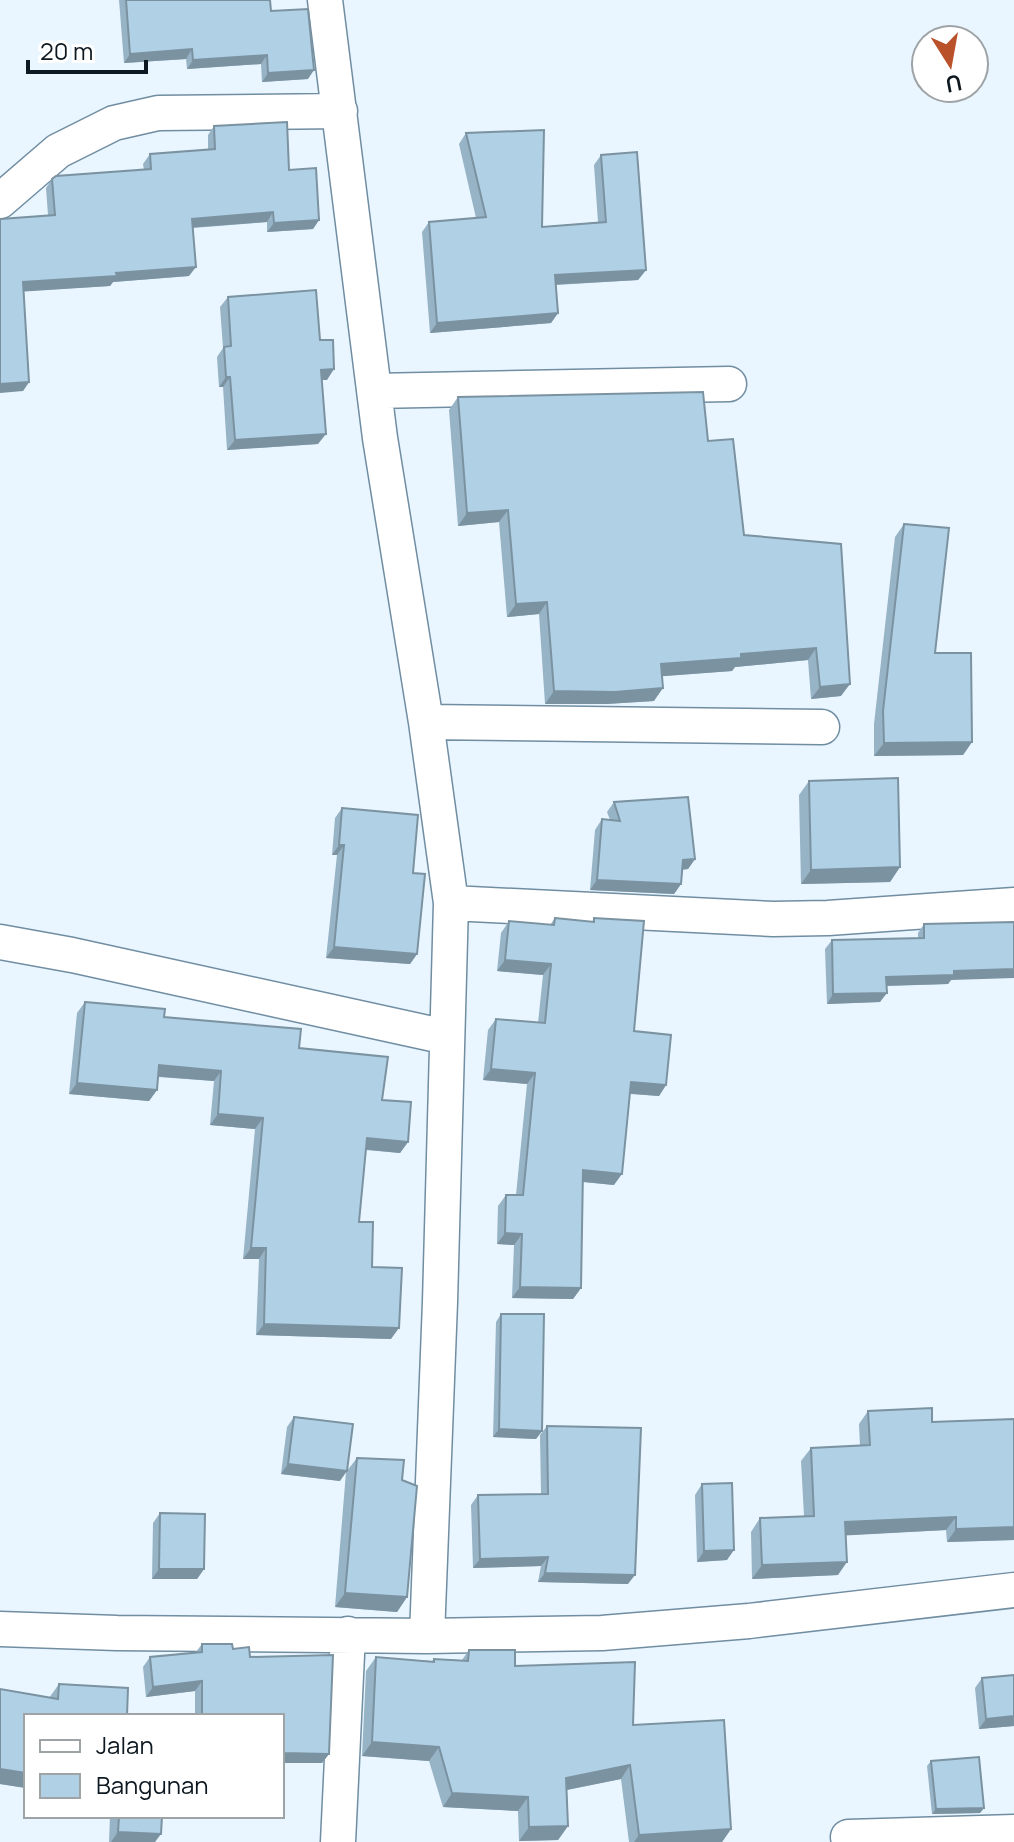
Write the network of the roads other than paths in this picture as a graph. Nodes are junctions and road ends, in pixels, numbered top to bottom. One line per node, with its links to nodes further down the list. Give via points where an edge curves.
1 (325, 0): 2 (street)
2 (340, 111): 3 (street, via 158,113 114,123 58,151); 5 (street)
3 (0, 201)
4 (729, 384): 5 (street)
5 (374, 391): 6 (street)
6 (426, 722): 7 (street); 8 (street)
7 (822, 727)
8 (451, 903): 9 (street, via 773,919); 11 (street)
9 (1014, 905)
10 (0, 942): 11 (street)
11 (446, 1037): 15 (street)
12 (1014, 1590): 15 (street, via 602,1633)
13 (0, 1629): 14 (street)
14 (348, 1634): 15 (street); 18 (street)
15 (427, 1636)
16 (1014, 1832): 17 (street)
17 (848, 1837)
18 (338, 1842)

